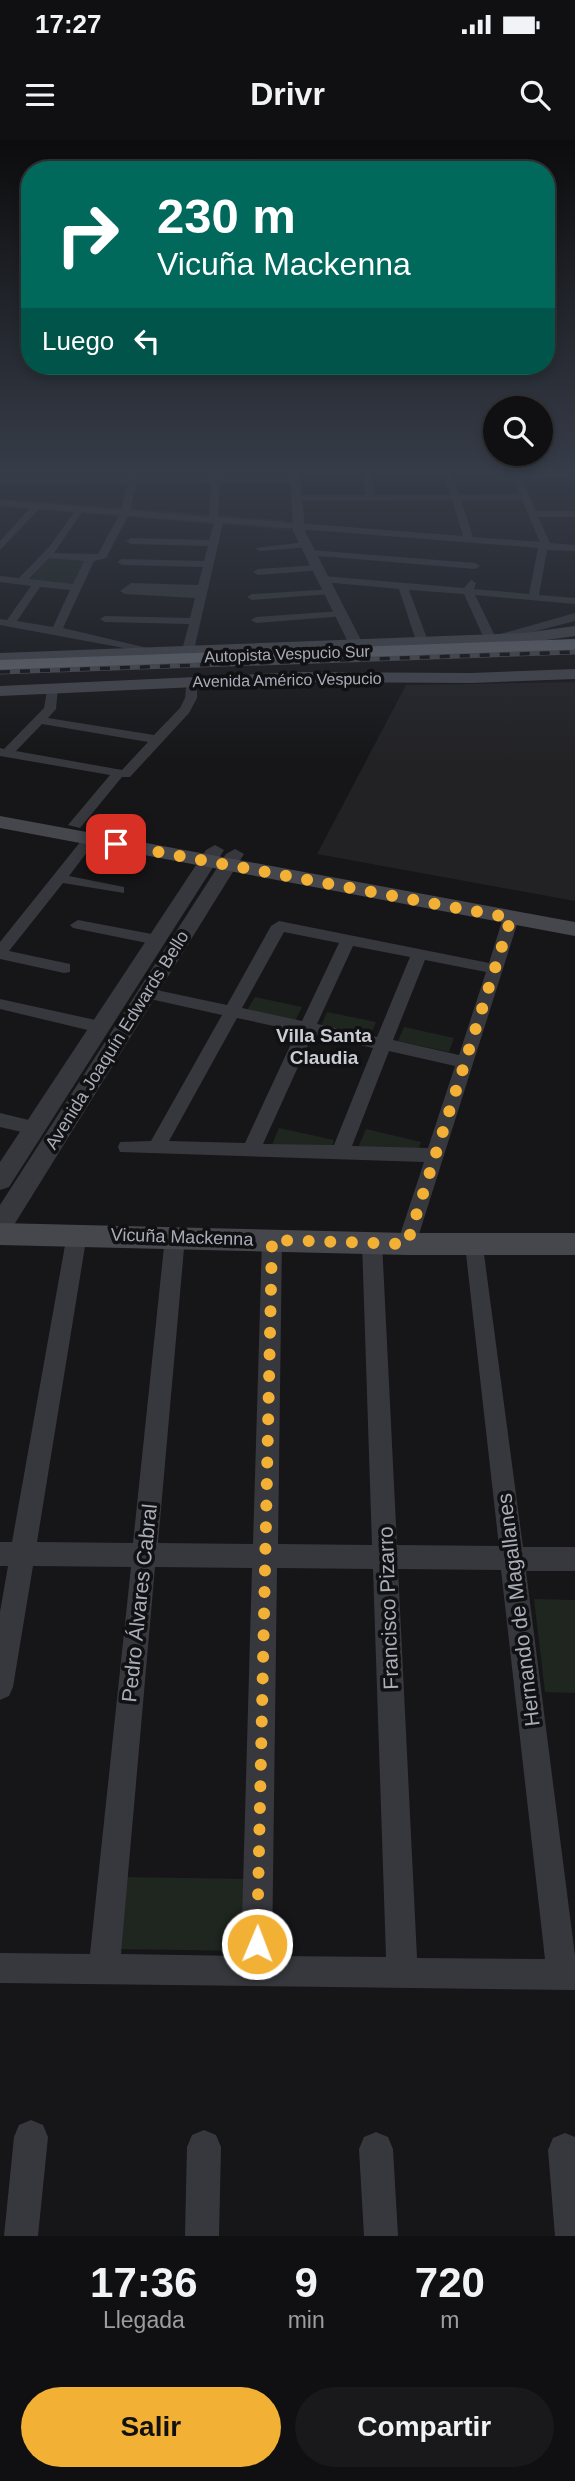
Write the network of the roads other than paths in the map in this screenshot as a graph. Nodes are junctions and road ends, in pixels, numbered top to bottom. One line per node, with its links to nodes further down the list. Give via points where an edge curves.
1 (475, 566): 16 (street)
2 (36, 567): 10 (street)
3 (86, 567): 13 (street)
4 (208, 567): 15 (street)
5 (317, 567): 9 (street)
6 (539, 567): 18 (street)
7 (258, 572): 9 (street)
8 (0, 579): 10 (street)
9 (324, 580): 12 (street); 17 (street); 20 (street)
10 (22, 582): 11 (street)
11 (37, 584): 13 (street); 25 (street)
12 (403, 586): 16 (street); 30 (street)
13 (77, 588): 26 (street)
14 (129, 590): 15 (street)
15 (202, 592): 24 (street)
16 (468, 592): 18 (street); 29 (street)
17 (252, 597)
18 (533, 598): 19 (street)
19 (575, 601)
20 (341, 614): 23 (street); 31 (street)
21 (575, 617): 29 (street)
22 (105, 619): 24 (street)
23 (256, 620)
24 (195, 621): 33 (street)
25 (5, 623): 26 (street)
26 (57, 631): 34 (street)
27 (575, 631): 29 (main road, Avenida Américo Vespucio)
28 (575, 639): 29 (highway)
29 (493, 641): 30 (main road, Avenida Américo Vespucio); 32 (highway, Autopista Vespucio Sur); 37 (highway, Autopista Vespucio Sur)
30 (422, 642): 31 (main road, Avenida Américo Vespucio)
31 (356, 644): 33 (main road, Avenida Américo Vespucio)
32 (575, 645)
33 (188, 650): 34 (main road, Avenida Américo Vespucio)
34 (152, 652): 35 (main road, Avenida Américo Vespucio)
35 (0, 658)
36 (575, 662): 38 (highway, Autopista Vespucio Sur)
37 (0, 666)
38 (366, 668): 39 (highway); 41 (highway, Autopista Vespucio Sur)
39 (575, 671): 40 (main road, Avenida Américo Vespucio, via 458,678)
40 (191, 682): 42 (main road, Avenida Américo Vespucio); 45 (street, via 186,710)
41 (0, 683)
42 (52, 688): 43 (main road, Avenida Américo Vespucio); 44 (street, via 50,709)
43 (0, 691)
44 (40, 720): 45 (street); 46 (street)
45 (160, 740): 47 (street, via 131,771)
46 (6, 748): 47 (street)
47 (118, 773): 50 (street)
48 (0, 811): 50 (main road)
49 (0, 822): 50 (main road)
50 (83, 832): 51 (main road); 52 (street)
51 (222, 857): 54 (main road); 60 (street, Avenida Joaquín Edwards Bello)
52 (59, 878): 53 (street); 58 (street)
53 (119, 890)
54 (523, 915): 55 (main road); 57 (main road); 64 (street)
55 (575, 917)
56 (78, 925): 60 (street)
57 (575, 929)
58 (6, 937): 61 (street)
59 (348, 940): 62 (street); 67 (street, via 279,926); 69 (street)
60 (167, 942): 65 (street, Avenida Joaquín Edwards Bello); 68 (street, Avenida Joaquín Edwards Bello)
61 (0, 953): 63 (street)
62 (419, 954): 64 (street); 71 (street)
63 (64, 968)
64 (495, 969): 72 (street)
65 (147, 993): 67 (street); 70 (street, Avenida Joaquín Edwards Bello)
66 (0, 1004): 68 (street)
67 (232, 1011): 69 (street); 77 (street)
68 (100, 1027): 70 (street); 74 (street, Avenida Joaquín Edwards Bello)
69 (308, 1028): 71 (street); 78 (street)
70 (122, 1032): 75 (street, Avenida Joaquín Edwards Bello)
71 (383, 1044): 72 (street); 79 (street)
72 (466, 1062): 80 (street)
73 (0, 1120): 74 (street)
74 (35, 1128): 75 (street); 81 (street, Avenida Joaquín Edwards Bello)
75 (58, 1134): 82 (street, Avenida Joaquín Edwards Bello)
76 (127, 1147): 77 (street)
77 (156, 1148): 78 (street)
78 (251, 1150): 79 (street)
79 (340, 1153): 80 (street)
80 (436, 1155): 88 (street)
81 (0, 1181)
82 (0, 1226)
83 (0, 1234): 84 (main road, Vicuña Mackenna)
84 (77, 1234): 85 (main road, Vicuña Mackenna); 91 (street)
85 (175, 1237): 86 (main road, Vicuña Mackenna); 92 (street, Pedro Álvares Cabral)
86 (272, 1240): 87 (main road, Vicuña Mackenna); 93 (street)
87 (372, 1242): 88 (main road, Vicuña Mackenna); 94 (street, Francisco Pizarro)
88 (407, 1244): 89 (main road, Vicuña Mackenna)
89 (474, 1245): 90 (main road, Vicuña Mackenna); 95 (street, Hernando de Magallanes)
90 (575, 1246)
91 (11, 1554): 92 (street); 97 (street)
92 (144, 1555): 93 (street); 99 (street, Pedro Álvares Cabral)
93 (265, 1556): 94 (street); 100 (street)
94 (386, 1557): 95 (street); 101 (street, Francisco Pizarro)
95 (512, 1559): 96 (street); 102 (street, Hernando de Magallanes)
96 (575, 1559)
97 (0, 1687)
98 (0, 1968): 99 (street)
99 (104, 1970): 100 (street)
100 (256, 1971): 101 (street)
101 (402, 1973): 102 (street)
102 (569, 1975)
103 (31, 2137): 107 (street)
104 (204, 2147): 108 (street)
105 (376, 2149): 109 (street)
106 (565, 2150): 110 (street)
107 (21, 2236)
108 (202, 2236)
109 (381, 2236)
110 (572, 2236)

